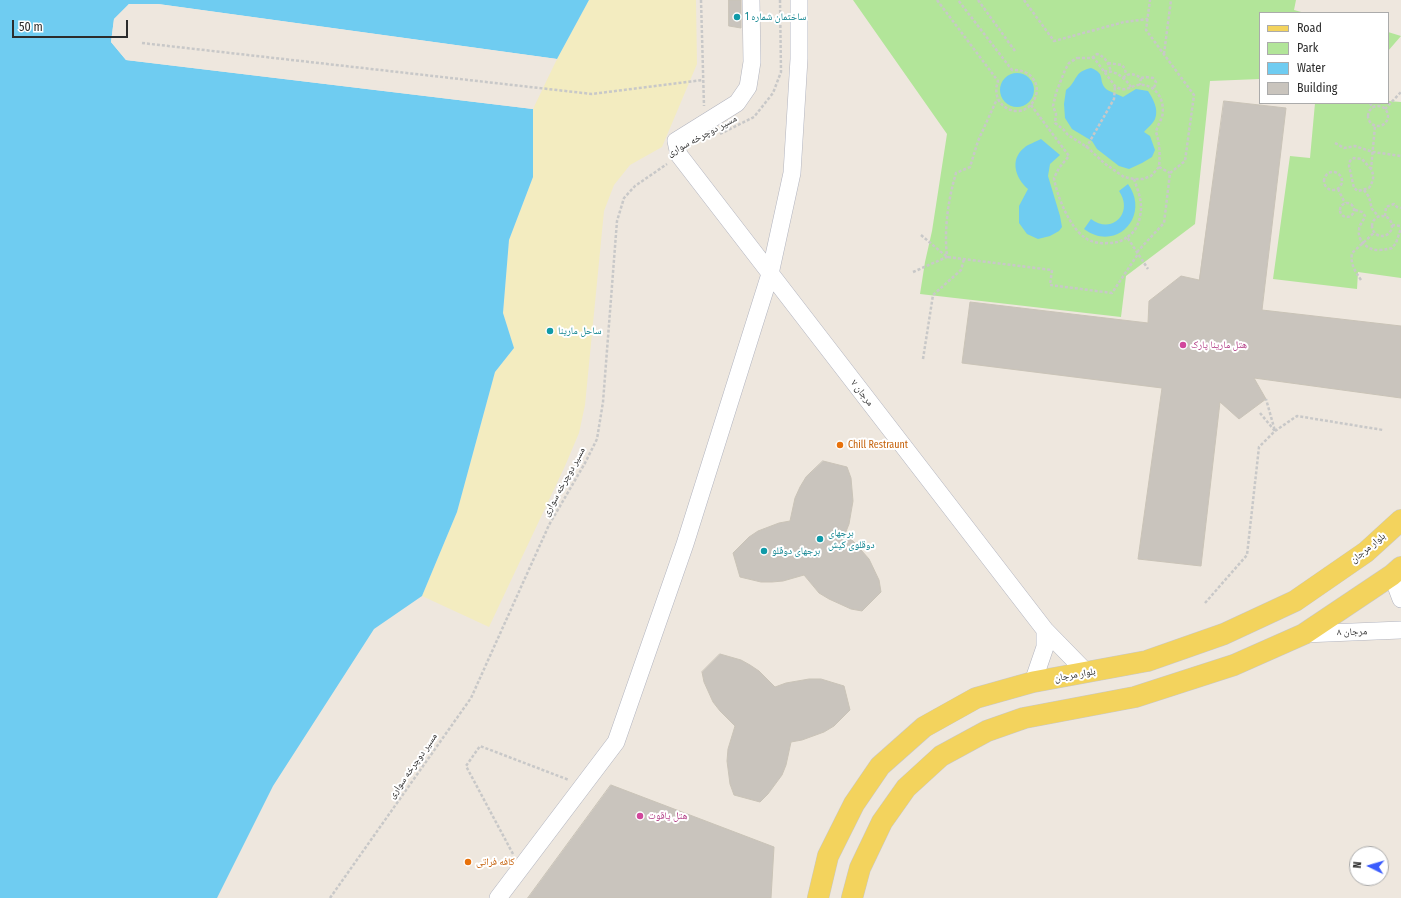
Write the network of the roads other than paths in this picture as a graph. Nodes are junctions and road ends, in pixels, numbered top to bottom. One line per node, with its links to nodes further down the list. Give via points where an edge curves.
1 (751, 0): 3 (street, مرجان ۷, via 752,62 748,88 737,103 676,141 679,156)
2 (798, 0): 3 (street, via 799,59 792,173)
3 (770, 274): 7 (street, مرجان ۷); 12 (street, via 685,544 616,742)
4 (1401, 520): 10 (main road, بلوار مرجان, via 1366,552 1295,601 1224,634 1147,661)
5 (1396, 571): 6 (street); 9 (main road)
6 (1401, 599)
7 (1046, 630): 10 (street, مرجان ۷); 11 (street, via 1045,646)
8 (1401, 630): 9 (street, مرجان ۸)
9 (1304, 634): 14 (main road, via 1234,664 1135,697 1024,718 987,731 941,756 906,788 882,822 860,868)
10 (1087, 673): 11 (main road, بلوار مرجان)
11 (1033, 682): 13 (main road, بلوار مرجان, via 976,698 924,727 880,766 854,804 828,856)
12 (498, 898)
13 (818, 898)
14 (852, 898)

